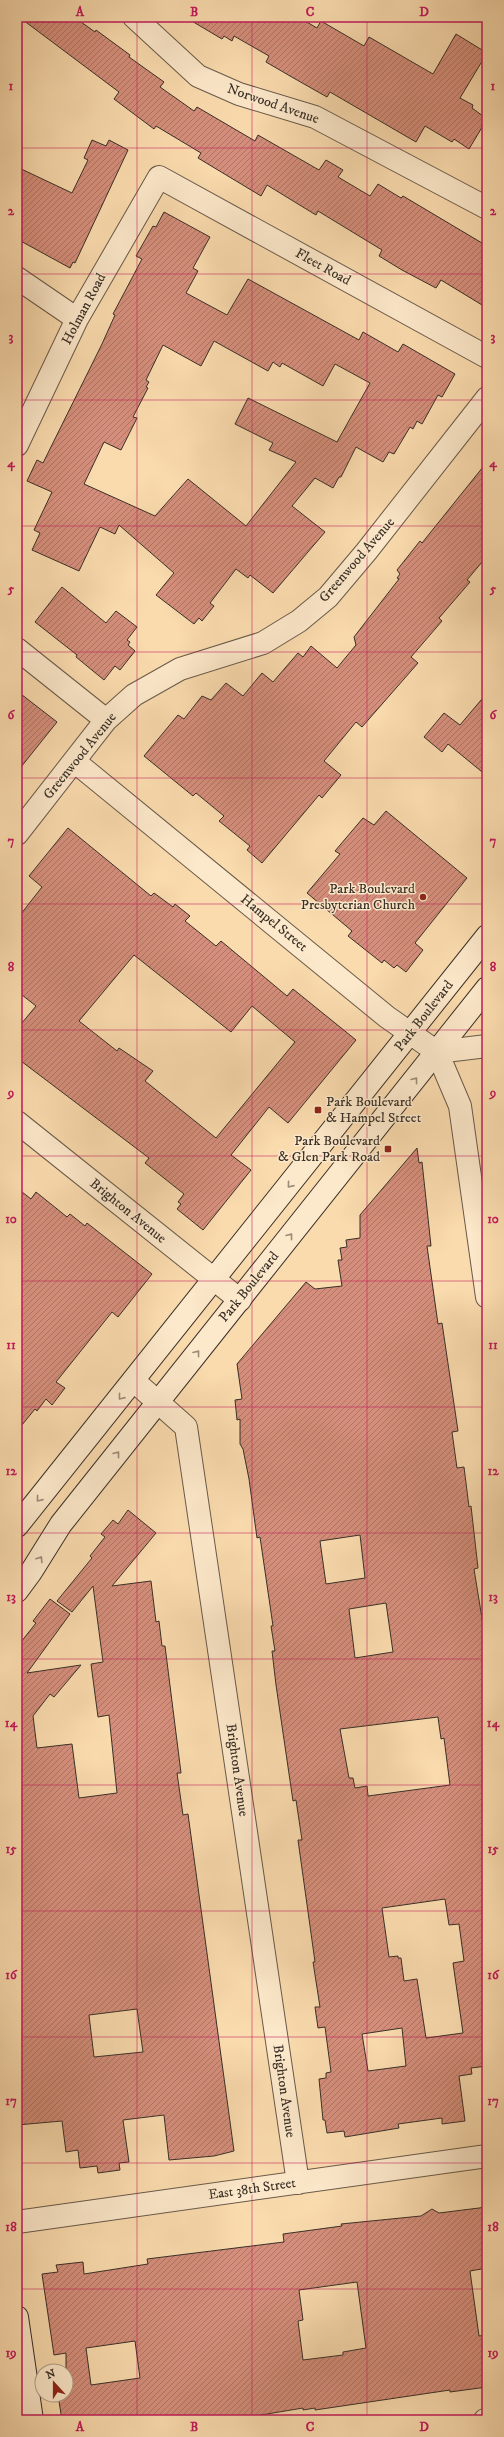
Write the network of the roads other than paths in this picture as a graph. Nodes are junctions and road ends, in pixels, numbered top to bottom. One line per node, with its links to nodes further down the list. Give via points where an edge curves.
1 (134, 17): 3 (street, Norwood Avenue, via 198,76 239,94 315,117)
2 (159, 177): 5 (street, Holman Road); 6 (street, Fleet Road)
3 (487, 208)
4 (17, 278): 5 (street)
5 (77, 319): 8 (street, Holman Road)
6 (487, 357)
7 (487, 398): 10 (street, Greenwood Avenue, via 366,552 328,597 299,622 263,642 180,669 134,695)
8 (17, 445)
9 (17, 649): 10 (street)
10 (106, 720): 11 (street, Greenwood Avenue)
11 (74, 761): 12 (street, Greenwood Avenue); 15 (street, Hampel Street)
12 (17, 834)
13 (487, 936): 15 (street, Park Boulevard, via 423,1015)
14 (487, 988): 17 (street, Park Boulevard)
15 (411, 1034): 17 (street, Hampel Street); 19 (street, Park Boulevard, one-way to 19)
16 (487, 1046): 17 (street)
17 (437, 1052): 20 (street, via 460,1106); 21 (street, Park Boulevard, one-way to 17)
18 (17, 1122): 19 (street, Brighton Avenue)
19 (215, 1279): 21 (street, Brighton Avenue); 22 (street, Park Boulevard)
20 (487, 1297)
21 (240, 1300): 23 (street, Park Boulevard, one-way to 21)
22 (134, 1381): 23 (street, Brighton Avenue); 24 (street, Park Boulevard, one-way to 24)
23 (158, 1402): 25 (street, Park Boulevard, one-way to 23, via 61,1524); 27 (street, Brighton Avenue, via 186,1427)
24 (17, 1526)
25 (17, 1591)
26 (487, 2156): 27 (street, East 38th Street)
27 (298, 2183): 28 (street, East 38th Street)
28 (17, 2222)
29 (17, 2317): 30 (street)
30 (32, 2420)

